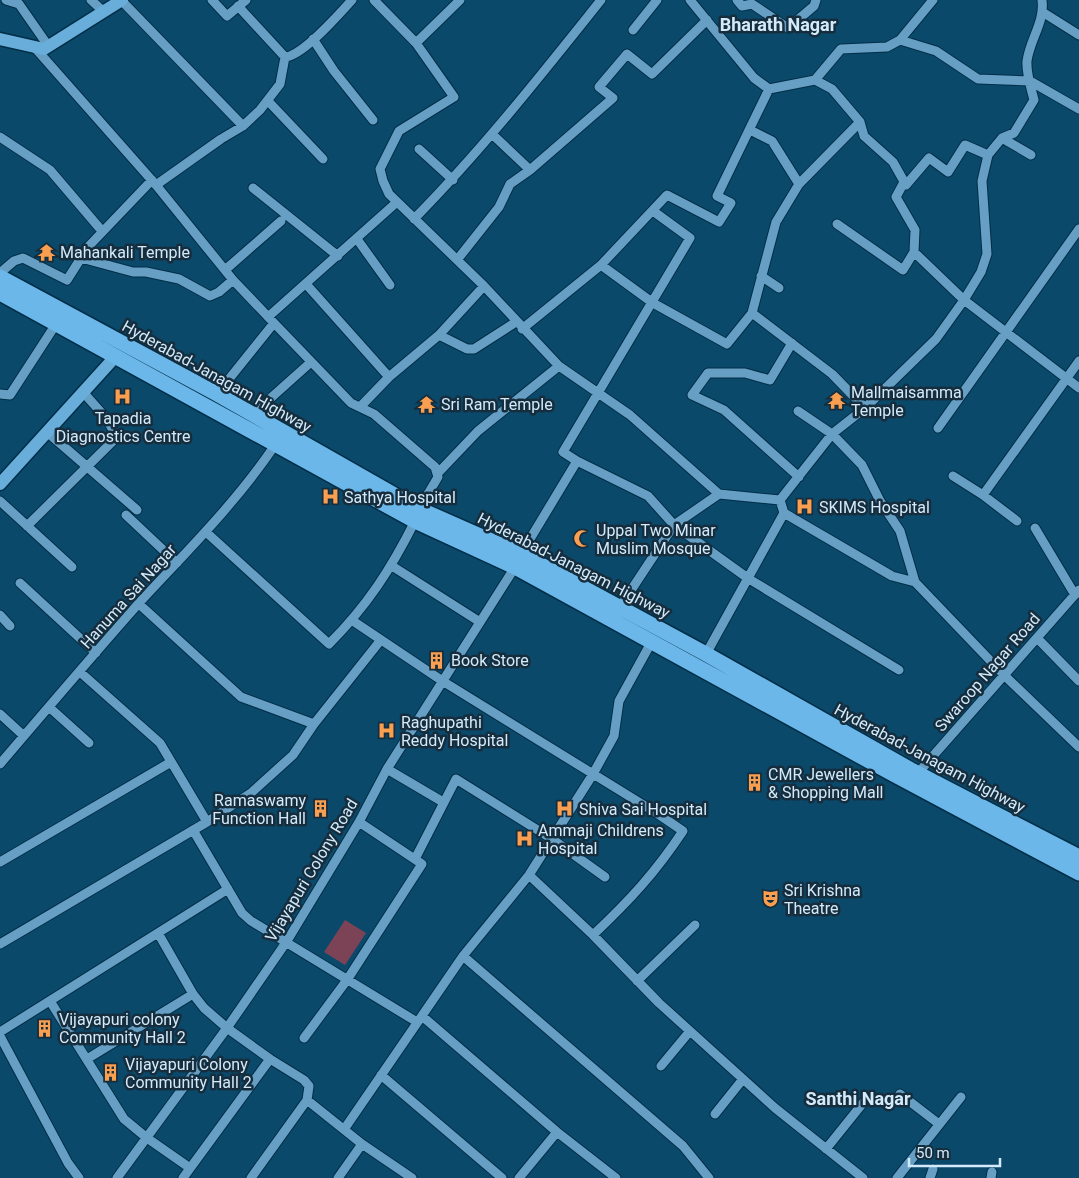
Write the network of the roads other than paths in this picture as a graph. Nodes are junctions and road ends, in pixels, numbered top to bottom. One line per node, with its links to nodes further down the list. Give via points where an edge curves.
1 (6, 0): 26 (street, via 19,4)
2 (91, 0): 17 (street)
3 (122, 0): 17 (main road); 35 (street)
4 (212, 0): 16 (street, via 227,16)
5 (246, 0): 16 (street)
6 (352, 0): 23 (street)
7 (374, 0): 25 (street)
8 (460, 0): 25 (street)
9 (601, 0): 37 (street)
10 (657, 0): 20 (street)
11 (690, 0): 19 (street)
12 (737, 0): 13 (street, via 742,6 752,4 788,28 814,6)
13 (816, 0)
14 (934, 0): 24 (street)
15 (1042, 0): 18 (street)
16 (238, 6): 27 (street)
17 (104, 12): 26 (main road)
18 (1044, 13): 21 (street); 29 (street, via 1027,63)
19 (707, 20): 30 (street, via 754,78); 44 (street, via 652,74 627,54 598,87 612,98)
20 (633, 30)
21 (1079, 35)
22 (0, 39): 26 (main road)
23 (313, 39): 27 (street, via 295,55); 33 (street)
24 (900, 40): 28 (street, via 886,46 841,50); 29 (street, via 936,52 978,79)
25 (416, 43): 50 (street, via 454,96 399,131 380,169 383,181)
26 (42, 48): 46 (street)
27 (285, 57): 31 (street, via 280,84)
28 (814, 80): 30 (street); 34 (street, via 832,89)
29 (1030, 81): 32 (street); 39 (street, via 1034,100 1014,133)
30 (768, 89): 36 (street)
31 (268, 101): 35 (street); 43 (street)
32 (1079, 109)
33 (373, 120)
34 (860, 122): 47 (street); 48 (street, via 864,136 893,162)
35 (243, 126): 46 (street)
36 (750, 130): 47 (street, via 772,142); 51 (street, via 717,196 731,203 720,222 667,195)
37 (492, 134): 44 (street); 45 (street)
38 (0, 137): 56 (street, via 50,170)
39 (1002, 138): 41 (street); 42 (street)
40 (419, 149): 45 (street)
41 (988, 155): 48 (street, via 965,145 948,172 929,158); 72 (street, via 982,182 987,254 981,272)
42 (1031, 155)
43 (323, 159)
44 (530, 170): 61 (street, via 510,184 499,207)
45 (453, 180): 52 (street)
46 (154, 182): 56 (street); 63 (street)
47 (799, 184): 65 (street, via 774,225)
48 (906, 185): 58 (street, via 903,184 896,197 915,230)
49 (253, 188): 59 (street)
50 (397, 202): 52 (street); 57 (street)
51 (653, 211): 62 (street); 73 (street, via 690,238)
52 (414, 219): 61 (street)
53 (281, 222): 63 (street)
54 (837, 224): 58 (street, via 903,270)
55 (1079, 229): 78 (street)
56 (102, 231): 60 (street)
57 (357, 239): 59 (street); 68 (street)
58 (914, 252): 72 (street)
59 (338, 256): 67 (street)
60 (81, 258): 64 (street, via 67,280 24,258 14,260); 66 (street, via 133,272 179,279 210,296)
61 (457, 260): 69 (street)
62 (601, 265): 73 (street); 77 (street)
63 (225, 270): 66 (street)
64 (0, 275): 91 (highway, Hyderabad-Janagam Highway)
65 (761, 276): 70 (street); 74 (street)
66 (233, 280): 75 (street)
67 (306, 284): 75 (street); 85 (street)
68 (390, 285)
69 (484, 286): 77 (street); 79 (street)
70 (780, 288)
71 (0, 293): 76 (highway, Hyderabad-Janagam Highway)
72 (964, 300): 78 (street); 93 (street, via 936,339)
73 (654, 303): 74 (street, via 727,344); 89 (street)
74 (752, 313): 80 (street)
75 (271, 320): 83 (street); 91 (street)
76 (56, 324): 81 (highway, Hyderabad-Janagam Highway); 90 (street, via 10,395)
77 (519, 325): 79 (street, via 474,349); 84 (street)
78 (1008, 333): 86 (street); 96 (street)
79 (439, 336): 85 (street)
80 (792, 343): 93 (street, via 832,374); 104 (street, via 770,380 745,373 708,373 692,395 724,410)
81 (115, 357): 88 (main road); 99 (highway, Hyderabad-Janagam Highway)
82 (1079, 361): 86 (street)
83 (311, 362): 92 (street, via 351,403); 95 (street)
84 (559, 366): 89 (street); 102 (street, via 478,431)
85 (389, 377): 92 (street)
86 (1067, 378): 87 (street); 107 (street)
87 (1079, 388)
88 (83, 392): 97 (main road); 101 (street, via 106,418 117,437)
89 (599, 392): 100 (street, via 563,452); 106 (street)
90 (0, 394)
91 (217, 394): 95 (highway, Hyderabad-Janagam Highway)
92 (360, 406): 102 (street, via 435,466)
93 (865, 408): 98 (street)
94 (798, 411): 98 (street)
95 (253, 414): 113 (highway, Hyderabad-Janagam Highway)
96 (938, 428)
97 (47, 432): 101 (street); 105 (main road)
98 (832, 434): 104 (street); 124 (street, via 862,465 900,532)
99 (275, 445): 113 (highway, Hyderabad-Janagam Highway); 118 (street, Hanuma Sai Nagar, via 258,471)
100 (577, 461): 115 (street, via 648,496); 119 (street, Vijayapuri Colony Road)
101 (89, 467): 110 (street); 116 (street)
102 (438, 473): 113 (street)
103 (953, 476): 107 (street)
104 (799, 477): 108 (street)
105 (0, 484)
106 (719, 494): 108 (street); 115 (street)
107 (983, 495): 114 (street)
108 (780, 500): 111 (street)
109 (0, 501): 116 (street)
110 (137, 510)
111 (784, 514): 123 (street); 124 (street, via 892,576)
112 (126, 515): 120 (street)
113 (417, 515): 119 (highway, Hyderabad-Janagam Highway); 121 (street)
114 (1017, 521)
115 (674, 525): 123 (street); 128 (street)
116 (27, 526): 122 (street)
117 (1035, 528): 126 (street)
118 (206, 532): 120 (street, Hanuma Sai Nagar); 130 (street, via 329,644)
119 (518, 560): 128 (highway, Hyderabad-Janagam Highway); 131 (street, Vijayapuri Colony Road); 135 (highway, Hyderabad-Janagam Highway)
120 (177, 563): 127 (street, Hanuma Sai Nagar)
121 (392, 566): 130 (street); 131 (street)
122 (72, 567)
123 (749, 579): 137 (street); 138 (street)
124 (915, 582): 140 (street)
125 (20, 583): 136 (street)
126 (1077, 592): 133 (street, Swaroop Nagar Road)
127 (139, 604): 136 (street, Hanuma Sai Nagar); 146 (street, via 241,696)
128 (620, 607): 137 (highway, Hyderabad-Janagam Highway)
129 (0, 615): 132 (street)
130 (353, 621): 134 (street)
131 (480, 622): 142 (street, Vijayapuri Colony Road)
132 (10, 626)
133 (1037, 638): 140 (street, Swaroop Nagar Road); 141 (street)
134 (380, 641): 142 (street); 146 (street)
135 (652, 641): 143 (highway, Hyderabad-Janagam Highway); 154 (street, via 619,701 614,736)
136 (96, 653): 139 (street, Hanuma Sai Nagar)
137 (706, 654): 143 (highway, Hyderabad-Janagam Highway)
138 (900, 670)
139 (80, 672): 144 (street, Hanuma Sai Nagar); 150 (street, via 160,743)
140 (1004, 675): 149 (street); 153 (street, Swaroop Nagar Road)
141 (1079, 681)
142 (444, 682): 152 (street, Vijayapuri Colony Road); 154 (street)
143 (767, 696): 153 (highway, Hyderabad-Janagam Highway); 163 (highway, Hyderabad-Janagam Highway, via 892,774)
144 (50, 707): 147 (street, Hanuma Sai Nagar); 148 (street)
145 (0, 714): 147 (street)
146 (314, 724): 156 (street, via 293,755 251,793)
147 (24, 736): 151 (street, Hanuma Sai Nagar)
148 (89, 743)
149 (1079, 747)
150 (171, 762): 156 (street); 162 (street)
151 (0, 764)
152 (386, 769): 155 (street); 157 (street, Vijayapuri Colony Road)
153 (918, 773): 160 (highway, Hyderabad-Janagam Highway)
154 (594, 774): 159 (street); 169 (street, via 683,831 634,897)
155 (443, 802): 159 (street, via 456,779); 161 (street)
156 (207, 822): 158 (street)
157 (359, 822): 161 (street); 170 (street, Vijayapuri Colony Road)
158 (194, 830): 166 (street); 171 (street)
159 (552, 839): 164 (street); 165 (street)
160 (1079, 857)
161 (415, 859): 173 (street, via 422,864)
162 (0, 862)
163 (1079, 873)
164 (529, 876): 169 (street); 172 (street)
165 (604, 877)
166 (228, 889): 168 (street); 170 (street, via 250,921)
167 (695, 924): 174 (street)
168 (158, 933): 175 (street); 176 (street)
169 (593, 935): 174 (street)
170 (287, 942): 173 (street); 178 (street, Vijayapuri Colony Road)
171 (0, 944)
172 (464, 956): 177 (street); 208 (street, via 683,1146)
173 (347, 980): 177 (street); 181 (street)
174 (637, 981): 179 (street)
175 (193, 994): 178 (street); 182 (street)
176 (50, 1001): 180 (street); 182 (street)
177 (419, 1019): 185 (street); 194 (street)
178 (227, 1028): 183 (street); 195 (street, Vijayapuri Colony Road)
179 (690, 1031): 184 (street); 186 (street)
180 (0, 1034): 199 (street)
181 (304, 1038)
182 (87, 1059): 195 (street, via 124,1119)
183 (270, 1059): 190 (street, via 304,1080 309,1086); 198 (street)
184 (661, 1066)
185 (381, 1075): 193 (street); 205 (street)
186 (743, 1079): 191 (street); 197 (street)
187 (900, 1094): 192 (street)
188 (961, 1097): 192 (street)
189 (867, 1098): 197 (street)
190 (307, 1100): 193 (street); 202 (street)
191 (715, 1114)
192 (939, 1124): 210 (street)
193 (345, 1128): 196 (street)
194 (557, 1132): 206 (street); 207 (street)
195 (147, 1138): 198 (street); 200 (street, Vijayapuri Colony Road)
196 (362, 1144): 203 (street); 204 (street)
197 (826, 1149): 209 (street)
198 (190, 1168): 201 (street)
199 (79, 1178)
200 (117, 1178)
201 (183, 1178)
202 (251, 1178)
203 (338, 1178)
204 (412, 1178)
205 (502, 1178)
206 (519, 1178)
207 (616, 1178)
208 (709, 1178)
209 (863, 1178)
210 (897, 1178)

